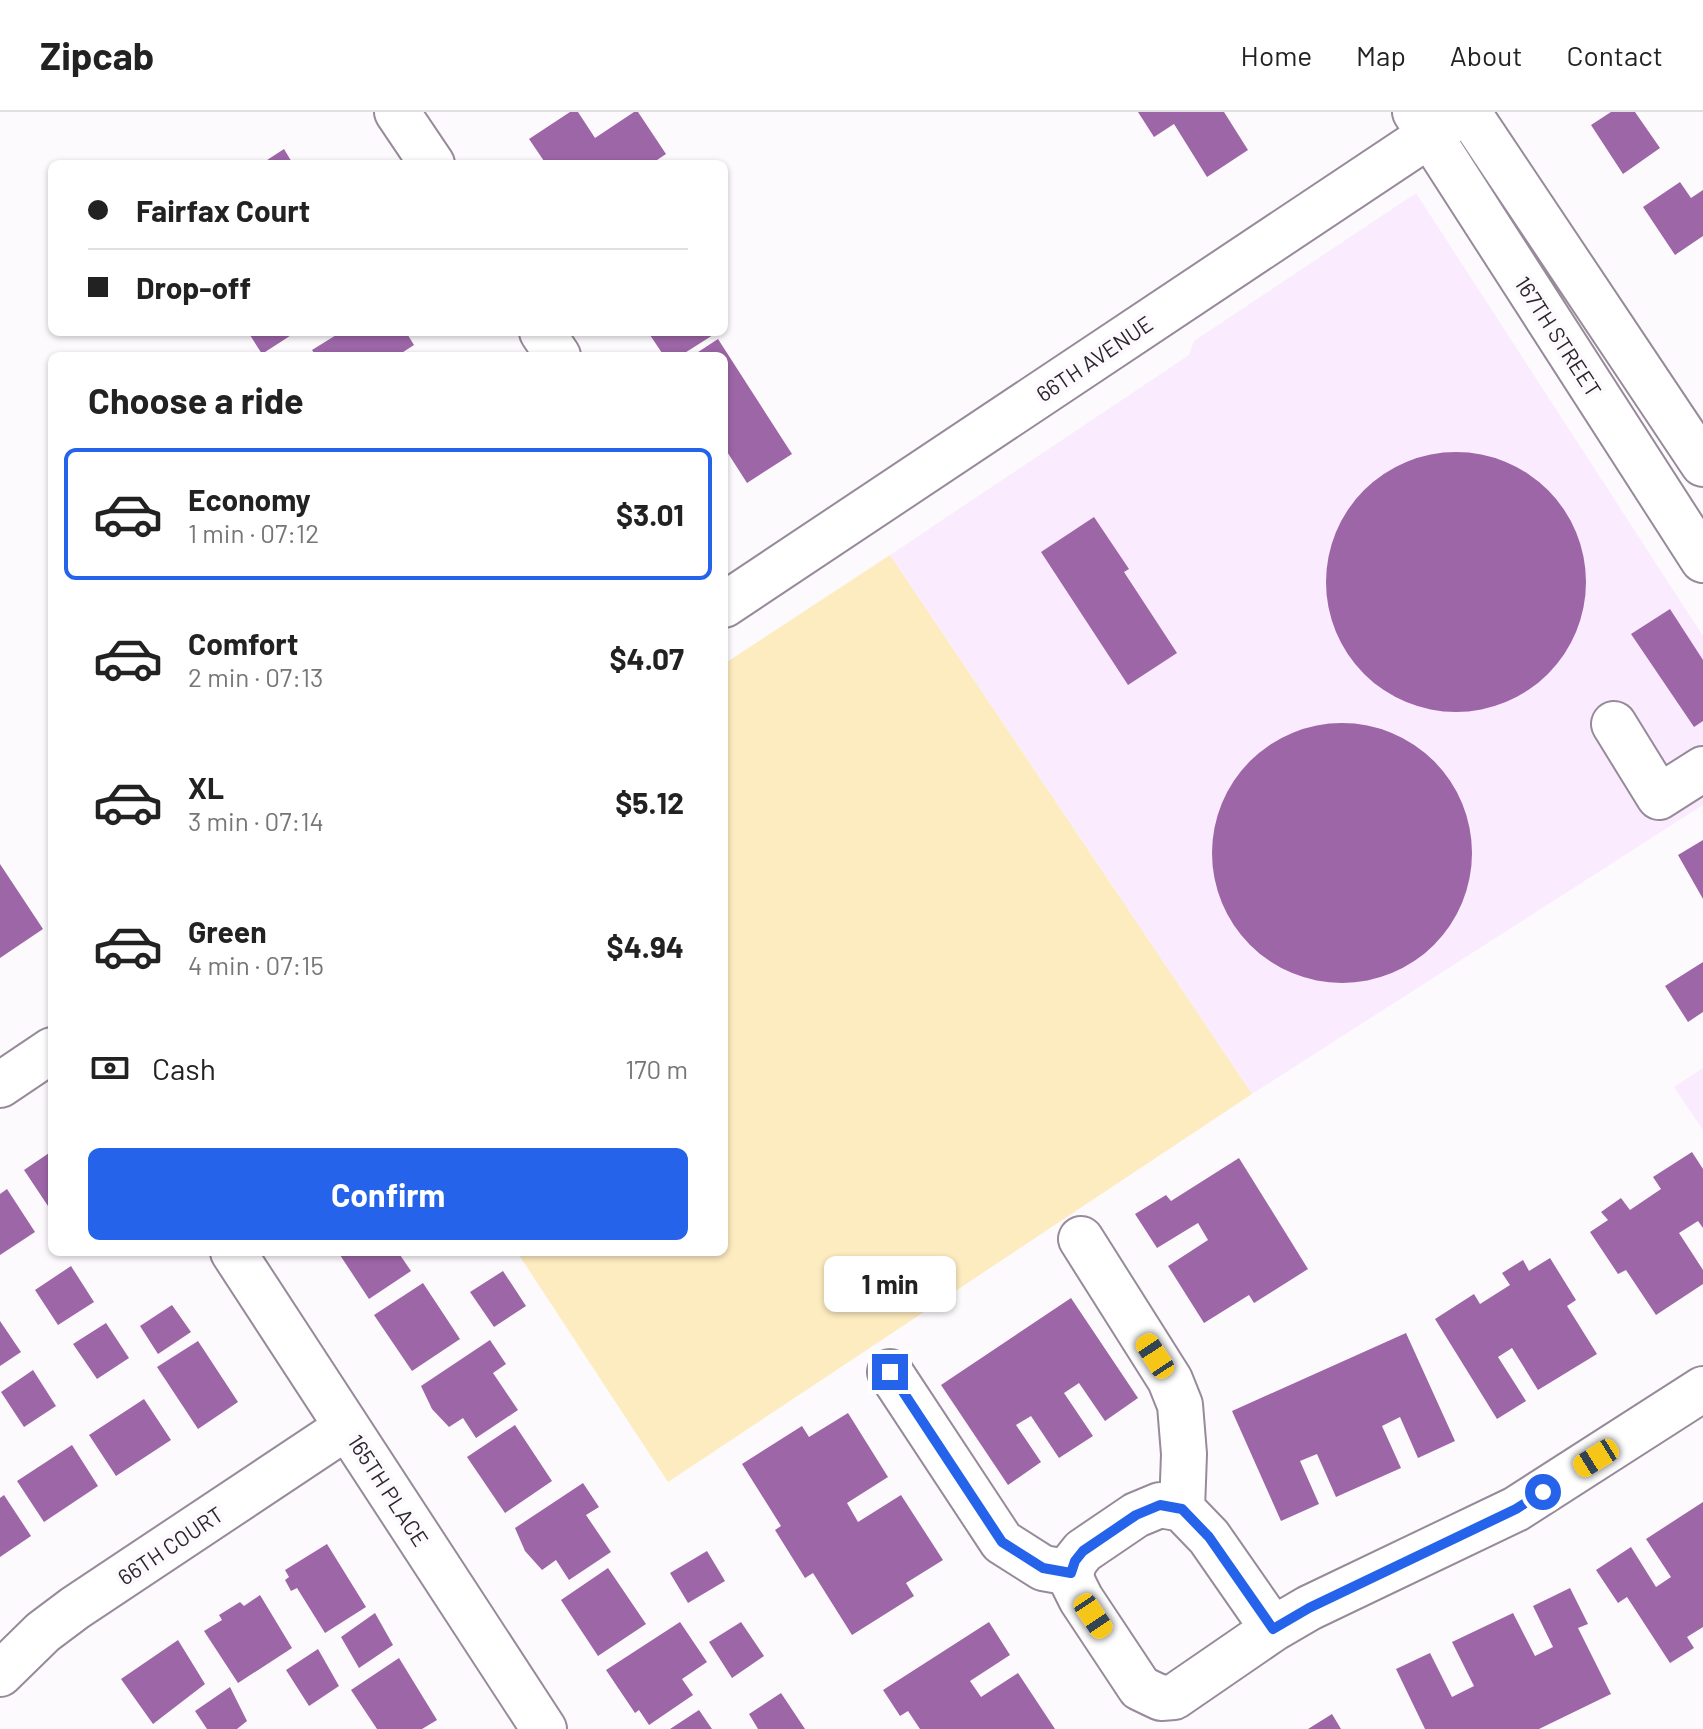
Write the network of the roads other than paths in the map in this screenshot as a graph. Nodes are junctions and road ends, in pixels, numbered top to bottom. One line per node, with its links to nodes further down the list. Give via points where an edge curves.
1 (397, 112): 3 (street)
2 (1444, 118): 4 (street); 5 (street, 167TH STREET); 6 (street, 66TH AVENUE)
3 (429, 160)
4 (1703, 464)
5 (1703, 560)
6 (728, 602)
7 (1614, 724): 8 (street, via 1659,797)
8 (1703, 769)
9 (48, 1053): 10 (street)
10 (0, 1085)
11 (1081, 1239): 16 (street, via 1170,1380 1180,1405)
12 (236, 1256): 15 (street, 165TH PLACE)
13 (890, 1372): 17 (street, via 1002,1542 1043,1568)
14 (1703, 1389): 18 (street, via 1516,1509)
15 (347, 1427): 19 (street, 66TH COURT, via 75,1608); 21 (street, 165TH PLACE)
16 (1182, 1509): 17 (street, via 1160,1505 1136,1515 1083,1551); 18 (street, via 1209,1537)
17 (1071, 1573): 20 (street, via 1081,1599)
18 (1273, 1629): 20 (street, via 1174,1697)
19 (0, 1674)
20 (1162, 1714)
21 (544, 1729)

